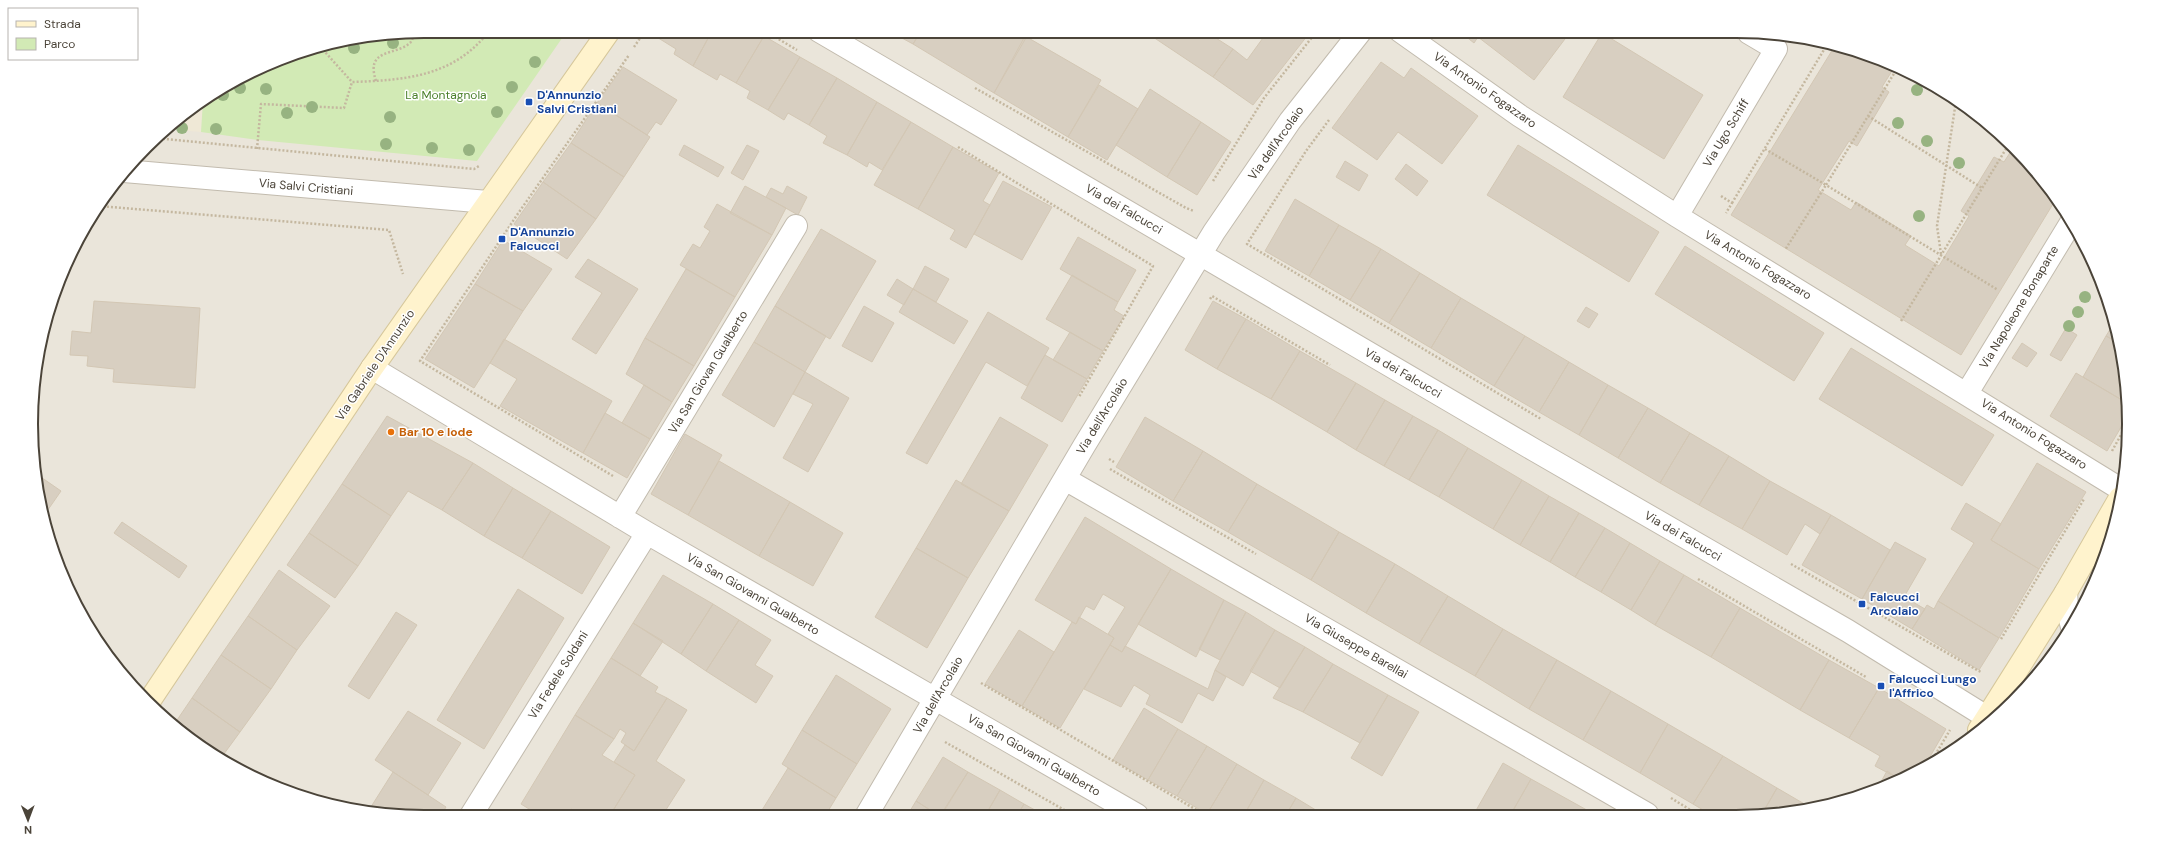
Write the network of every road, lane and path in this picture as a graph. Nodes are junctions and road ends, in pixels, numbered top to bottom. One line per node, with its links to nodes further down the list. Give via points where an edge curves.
1 (412, 38): 16 (path, via 410,43 385,53 376,61 373,70)
2 (483, 38): 16 (path, via 460,60 426,74 395,81)
3 (604, 38): 33 (street, Via Gabriele D'Annunzio)
4 (640, 38): 54 (path, via 499,241 420,361)
5 (777, 38): 13 (path)
6 (831, 38): 41 (street, Via dei Falcucci)
7 (1311, 38): 30 (path, via 1264,98)
8 (1355, 38): 41 (street, Via dell'Arcolaio, via 1290,121)
9 (1410, 38): 37 (street, Via Antonio Fogazzaro, via 1520,116)
10 (1769, 40): 11 (street, Via Ugo Schiff)
11 (1779, 43): 37 (street, Via Ugo Schiff)
12 (1825, 48): 26 (path)
13 (798, 50)
14 (325, 51): 17 (path)
15 (1895, 72): 21 (path)
16 (376, 81): 17 (path)
17 (352, 82): 25 (path, via 344,108 261,104)
18 (973, 87): 36 (path)
19 (1955, 107): 27 (path)
20 (1334, 114): 51 (path, via 1306,152 1247,244)
21 (1868, 116): 27 (path); 31 (path)
22 (164, 139): 25 (path)
23 (952, 143): 43 (path)
24 (2006, 148): 32 (path)
25 (257, 149): 28 (path)
26 (1765, 149): 31 (path); 34 (path)
27 (1946, 164): 32 (path); 42 (path, via 1937,226)
28 (474, 169)
29 (132, 172): 33 (street, Via Salvi Cristiani)
30 (1211, 184)
31 (1826, 184): 40 (path); 42 (path)
32 (1982, 188): 42 (path)
33 (488, 202): 49 (street, Via Gabriele D'Annunzio)
34 (1732, 203)
35 (105, 207): 44 (path, via 388,230)
36 (1194, 212)
37 (1677, 216): 50 (street, Via Antonio Fogazzaro)
38 (796, 226): 59 (street, Via San Giovan Gualberto)
39 (2068, 228): 50 (street, Via Napoleone Bonaparte)
40 (1784, 251)
41 (1201, 254): 55 (street, Via dell'Arcolaio); 70 (street, Via dei Falcucci, via 1867,642)
42 (1941, 255): 45 (path); 48 (path)
43 (1152, 266)
44 (405, 278)
45 (2002, 292)
46 (1212, 296): 47 (path)
47 (1210, 300)
48 (1900, 322)
49 (372, 368): 59 (street, Via San Giovanni Gualberto); 67 (street, Via Gabriele D'Annunzio)
50 (1967, 393): 56 (street, Via Antonio Fogazzaro)
51 (1545, 422)
52 (2122, 433): 53 (path)
53 (2112, 450)
54 (614, 476)
55 (1065, 479): 68 (street, Via dell'Arcolaio); 79 (street, Via Giuseppe Barellai)
56 (2117, 487)
57 (2086, 497): 64 (path)
58 (2112, 512): 62 (street)
59 (620, 517): 60 (street, Via San Giovanni Gualberto)
60 (647, 533): 68 (street, Via San Giovanni Gualberto); 74 (street, Via Fedele Soldani)
61 (1789, 562): 65 (path, via 1981,672)
62 (2066, 592): 63 (street); 69 (street)
63 (2070, 618)
64 (1997, 645)
65 (1985, 666)
66 (981, 683): 78 (path)
67 (152, 698)
68 (936, 698): 75 (street, Via dell'Arcolaio); 77 (street, Via San Giovanni Gualberto)
69 (1992, 713)
70 (1983, 721)
71 (1947, 736): 73 (path)
72 (945, 742): 76 (path)
73 (1937, 753)
74 (474, 810)
75 (870, 810)
76 (1064, 810)
77 (1128, 810)
78 (1197, 810)
79 (1640, 810)

